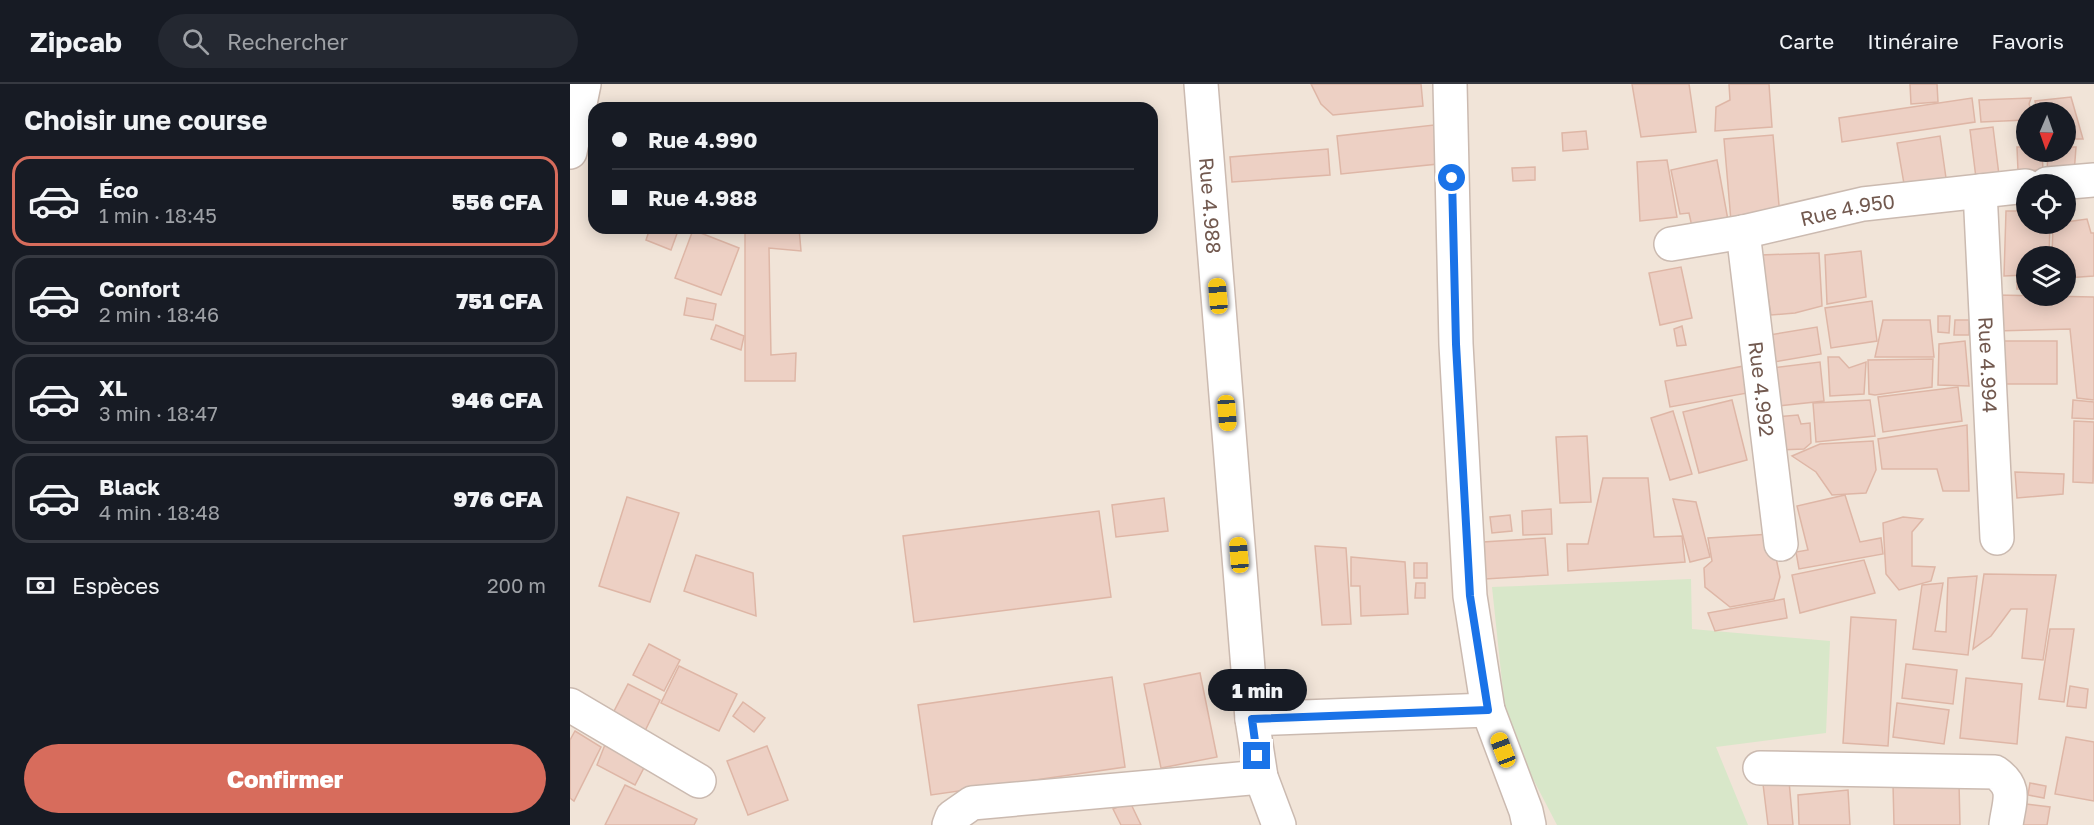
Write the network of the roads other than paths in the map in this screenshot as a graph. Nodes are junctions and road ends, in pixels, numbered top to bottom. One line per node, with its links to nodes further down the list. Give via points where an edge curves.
1 (584, 84): 4 (street)
2 (1201, 84): 15 (street, Rue 4.988)
3 (1450, 84): 14 (street, via 1456,344 1470,596)
4 (570, 152)
5 (2094, 180): 6 (street)
6 (2076, 182)
7 (2016, 187): 8 (street, Rue 4.950)
8 (1980, 191): 9 (street, Rue 4.950, via 1863,204); 11 (street, Rue 4.994)
9 (1743, 232): 10 (street, Rue 4.950); 12 (street, Rue 4.992)
10 (1671, 244)
11 (1997, 538)
12 (1781, 544)
13 (570, 705): 18 (street)
14 (1488, 710): 15 (street); 21 (street)
15 (1252, 719): 17 (street, Rue 4.988)
16 (1761, 768): 22 (street, via 1995,772 2006,780 2011,792)
17 (1261, 777): 19 (street, via 972,803 952,817); 20 (street, Rue 4.988)
18 (699, 781)
19 (949, 825)
20 (1279, 825)
21 (1529, 825)
22 (2006, 825)

